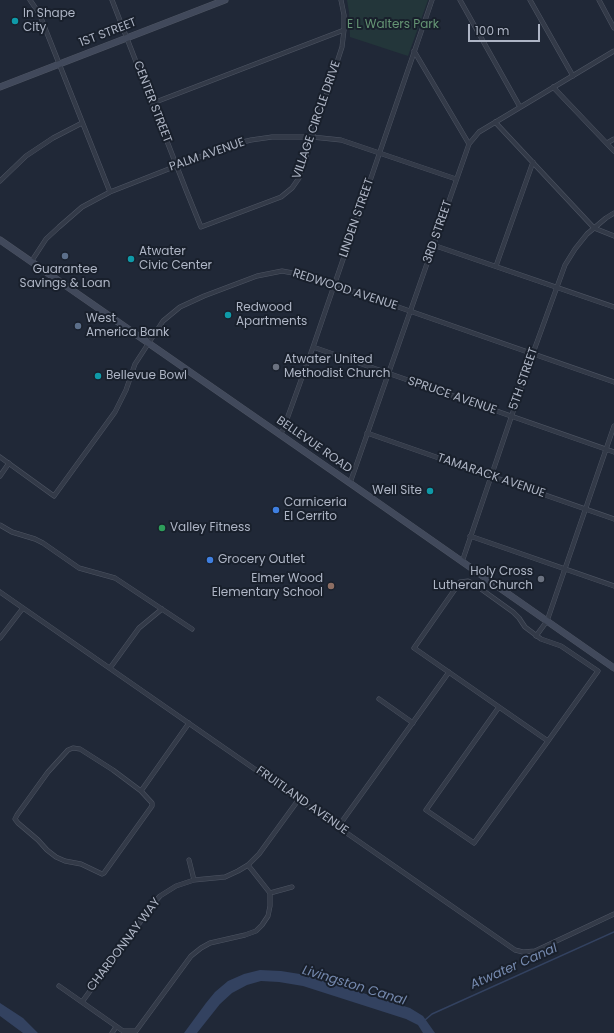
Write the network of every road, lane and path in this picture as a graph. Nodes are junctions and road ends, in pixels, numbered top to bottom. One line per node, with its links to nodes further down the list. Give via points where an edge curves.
1 (30, 0): 14 (street, via 39,13)
2 (112, 0): 11 (street, CENTER STREET)
3 (225, 0): 11 (main road, 1ST STREET)
4 (341, 0): 10 (street, VILLAGE CIRCLE DRIVE)
5 (432, 0): 12 (street, LINDEN STREET)
6 (460, 0): 19 (street)
7 (530, 0): 15 (street)
8 (599, 0): 9 (street)
9 (614, 28)
10 (344, 30): 18 (street); 22 (street, VILLAGE CIRCLE DRIVE, via 342,47)
11 (128, 37): 14 (main road, 1ST STREET); 18 (street, CENTER STREET)
12 (414, 51): 25 (street); 27 (street, LINDEN STREET)
13 (614, 51): 15 (street, 3RD STREET)
14 (59, 63): 16 (main road, 1ST STREET); 21 (street)
15 (573, 76): 17 (street, 3RD STREET)
16 (0, 87)
17 (553, 87): 19 (street, 3RD STREET); 24 (street)
18 (152, 103): 29 (street, CENTER STREET)
19 (520, 107): 20 (street, 3RD STREET)
20 (495, 122): 25 (street, 3RD STREET, via 479,132); 28 (street)
21 (82, 123): 31 (street, via 26,156); 32 (street)
22 (312, 137): 27 (street, PALM AVENUE, via 341,140); 29 (street, PALM AVENUE, via 251,140); 34 (street, VILLAGE CIRCLE DRIVE, via 299,178 281,197)
23 (614, 139): 24 (street)
24 (607, 143): 26 (street)
25 (469, 144): 30 (street, 3RD STREET)
26 (614, 150)
27 (379, 153): 30 (street, PALM AVENUE); 41 (street, LINDEN STREET)
28 (533, 162): 35 (street); 40 (street)
29 (177, 165): 32 (street, PALM AVENUE); 34 (street, CENTER STREET)
30 (456, 179): 38 (street, 3RD STREET)
31 (0, 181)
32 (110, 192): 39 (street, PALM AVENUE, via 82,208 59,227 46,239)
33 (614, 214): 35 (street, 5TH STREET)
34 (201, 226)
35 (594, 228): 36 (street); 42 (street, 5TH STREET, via 575,249)
36 (614, 236)
37 (0, 240): 39 (main road, BELLEVUE ROAD)
38 (433, 244): 40 (street); 44 (street, 3RD STREET)
39 (31, 262): 45 (main road, BELLEVUE ROAD)
40 (496, 266): 42 (street)
41 (334, 285): 44 (street, REDWOOD AVENUE); 45 (street, REDWOOD AVENUE, via 309,276 282,271 257,276 180,307 163,321); 46 (street, LINDEN STREET)
42 (556, 287): 43 (street); 47 (street, 5TH STREET)
43 (614, 307)
44 (410, 311): 47 (street, REDWOOD AVENUE); 48 (street, 3RD STREET)
45 (148, 343): 53 (main road, BELLEVUE ROAD); 57 (street, REDWOOD AVENUE, via 135,364 115,412 54,496)
46 (312, 347): 48 (street, SPRUCE AVENUE); 53 (street, LINDEN STREET)
47 (533, 353): 49 (street, REDWOOD AVENUE); 50 (street, 5TH STREET)
48 (388, 374): 50 (street, SPRUCE AVENUE); 52 (street, 3RD STREET)
49 (614, 382)
50 (511, 416): 54 (street, SPRUCE AVENUE); 59 (street, 5TH STREET)
51 (614, 426): 54 (street)
52 (368, 433): 59 (street, TAMARACK AVENUE); 60 (street, 3RD STREET)
53 (280, 434): 60 (main road, BELLEVUE ROAD)
54 (606, 450): 55 (street, SPRUCE AVENUE); 61 (street)
55 (614, 452)
56 (0, 457): 57 (street)
57 (9, 463): 58 (street)
58 (0, 476)
59 (491, 477): 61 (street, TAMARACK AVENUE); 64 (street, 5TH STREET)
60 (350, 483): 65 (main road, BELLEVUE ROAD)
61 (586, 510): 62 (street, TAMARACK AVENUE); 66 (street)
62 (614, 519)
63 (0, 525): 70 (street, via 43,543 79,568 115,578)
64 (470, 536): 65 (street, 5TH STREET); 66 (street)
65 (462, 562): 71 (main road, BELLEVUE ROAD)
66 (565, 569): 67 (street); 71 (street)
67 (614, 586)
68 (0, 592): 69 (street, FRUITLAND AVENUE)
69 (23, 608): 74 (street); 75 (street, FRUITLAND AVENUE)
70 (162, 609): 72 (street); 75 (street, via 139,628)
71 (547, 621): 73 (street); 76 (main road, BELLEVUE ROAD)
72 (192, 630)
73 (536, 636): 77 (street, via 524,627 520,618 513,612 468,581 460,582 414,648); 82 (street, via 561,646 598,671)
74 (0, 638)
75 (110, 668): 80 (street, FRUITLAND AVENUE)
76 (614, 668)
77 (449, 672): 79 (street); 81 (street)
78 (379, 699): 81 (street)
79 (499, 707): 82 (street); 82 (street, via 426,810 474,843)
80 (189, 723): 83 (street); 84 (street, FRUITLAND AVENUE)
81 (413, 723): 85 (street)
82 (548, 741)
83 (141, 791): 83 (street, via 152,806 102,874 81,864 56,857 15,819 48,772 68,750 73,748 80,749)
84 (299, 799): 85 (street, FRUITLAND AVENUE); 87 (street, CHARDONNAY WAY)
85 (338, 827): 91 (street, FRUITLAND AVENUE, via 515,950 535,950)
86 (188, 860): 88 (street)
87 (248, 865): 88 (street, CHARDONNAY WAY, via 225,877); 90 (street)
88 (194, 880): 93 (street, CHARDONNAY WAY, via 176,886 160,896)
89 (292, 887): 90 (street)
90 (270, 893): 94 (street, via 268,916 256,931 210,943 201,948 191,956 136,1031 123,1031)
91 (614, 914)
92 (59, 986): 93 (street)
93 (82, 1002): 94 (street)
94 (116, 1027): 95 (street)
95 (112, 1033)

